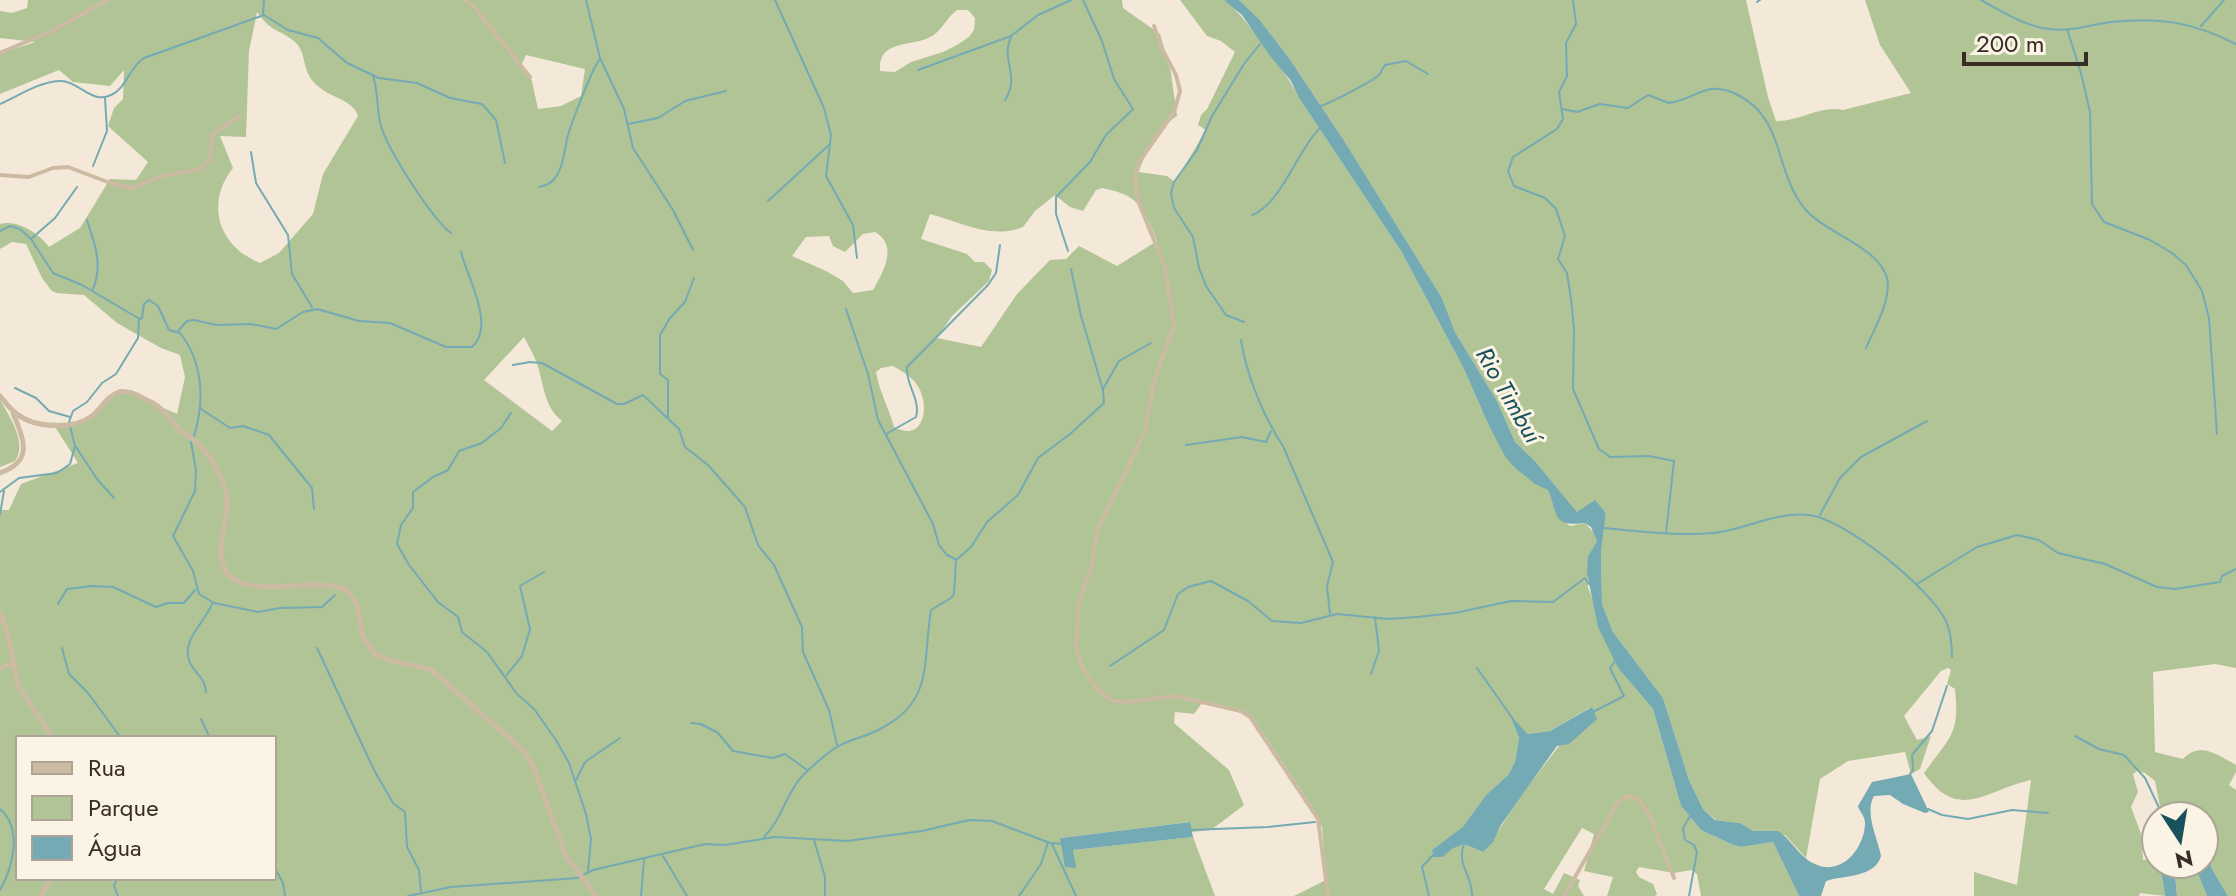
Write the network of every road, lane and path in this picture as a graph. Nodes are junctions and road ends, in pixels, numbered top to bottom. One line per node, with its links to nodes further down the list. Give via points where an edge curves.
1 (108, 0): 4 (street)
2 (465, 0): 5 (street)
3 (1154, 26): 17 (street, via 1180,91 1174,112 1139,162 1135,178 1138,201 1165,267 1174,325 1154,382 1145,431 1097,531 1079,602 1076,648 1096,688 1112,701 1175,696 1250,717 1318,819)
4 (0, 53)
5 (530, 77)
6 (240, 116): 7 (street, via 213,134 210,159 201,169 133,188 68,167 29,177)
7 (0, 175)
8 (0, 396): 9 (street)
9 (11, 409): 10 (street, via 23,455); 16 (street, via 23,418 67,427 89,419 121,392 162,408 199,445 224,485 226,525 220,557 225,572 253,586 347,590 357,604 363,637 375,654 430,669 524,751 566,856)
10 (0, 473)
11 (0, 613): 12 (street)
12 (12, 663): 13 (street); 14 (street, via 22,693)
13 (0, 669)
14 (52, 736)
15 (1674, 878): 18 (street, via 1649,814 1638,799 1627,796 1617,804)
16 (596, 896)
17 (1328, 896)
18 (1564, 896)

